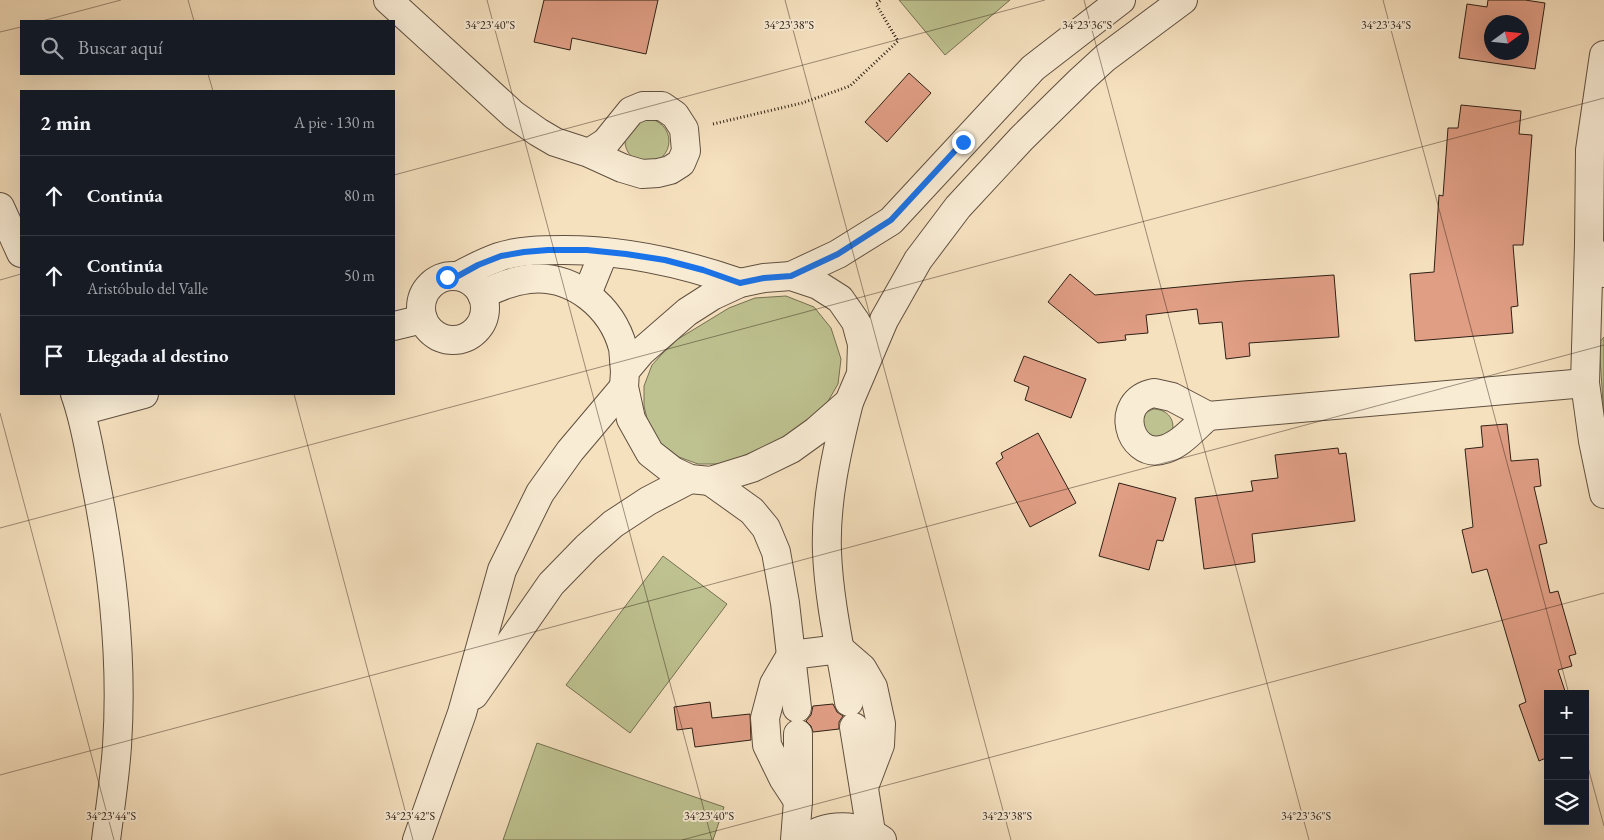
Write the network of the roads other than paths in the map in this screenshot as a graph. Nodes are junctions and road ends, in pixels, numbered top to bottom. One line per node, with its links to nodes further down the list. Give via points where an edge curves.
1 (388, 0): 5 (street, via 514,115 555,142)
2 (1121, 0): 12 (street, via 1032,68 891,220 838,254)
3 (1183, 0): 18 (street, via 1081,80 958,207 918,260 884,320)
4 (1604, 54): 7 (street, via 1590,150)
5 (589, 153): 5 (street, via 642,174 670,170 681,163 686,151 684,129 675,115 662,106 643,106 631,111 606,142)
6 (0, 207): 8 (street)
7 (1589, 244): 10 (street); 20 (street)
8 (20, 251)
9 (604, 252): 11 (street, via 524,252 501,256); 13 (street, via 665,260); 14 (street)
10 (1604, 273)
11 (458, 276): 15 (street, via 476,286); 16 (street, via 437,280 428,288 422,302)
12 (791, 276): 13 (street); 18 (street, via 818,285 840,299 856,322 862,344)
13 (740, 283): 19 (street, via 687,312 640,352)
14 (587, 294): 15 (street, via 568,284 538,279 513,282); 19 (street, via 616,328 623,349)
15 (482, 295): 16 (street, via 484,314 480,324 465,337 455,340 435,335)
16 (423, 319): 17 (street)
17 (395, 326)
18 (861, 374): 23 (street)
19 (624, 379): 25 (street, via 631,419 650,453 673,471); 29 (street, via 540,494 502,570)
20 (1585, 384): 24 (street); 26 (street)
21 (136, 395): 22 (street)
22 (78, 402): 33 (street, via 101,509 114,611 118,746)
23 (849, 402): 25 (street, via 816,431 752,468); 27 (street, via 837,449 828,519 831,597)
24 (1208, 416)
25 (700, 480): 28 (street, via 752,511 766,528 776,552); 29 (street, via 648,501 613,524 581,553 551,584)
26 (1604, 494)
27 (840, 649): 28 (street); 30 (street); 30 (street, via 862,668 873,687 881,724 880,744)
28 (791, 655): 31 (street, via 797,721); 31 (street, via 774,684 765,718 767,746)
29 (462, 713): 34 (street)
30 (864, 787): 32 (street)
31 (798, 801): 35 (street)
32 (877, 836): 36 (street, via 851,827 830,828)
33 (106, 840)
34 (417, 840)
35 (795, 840)
36 (804, 840)

